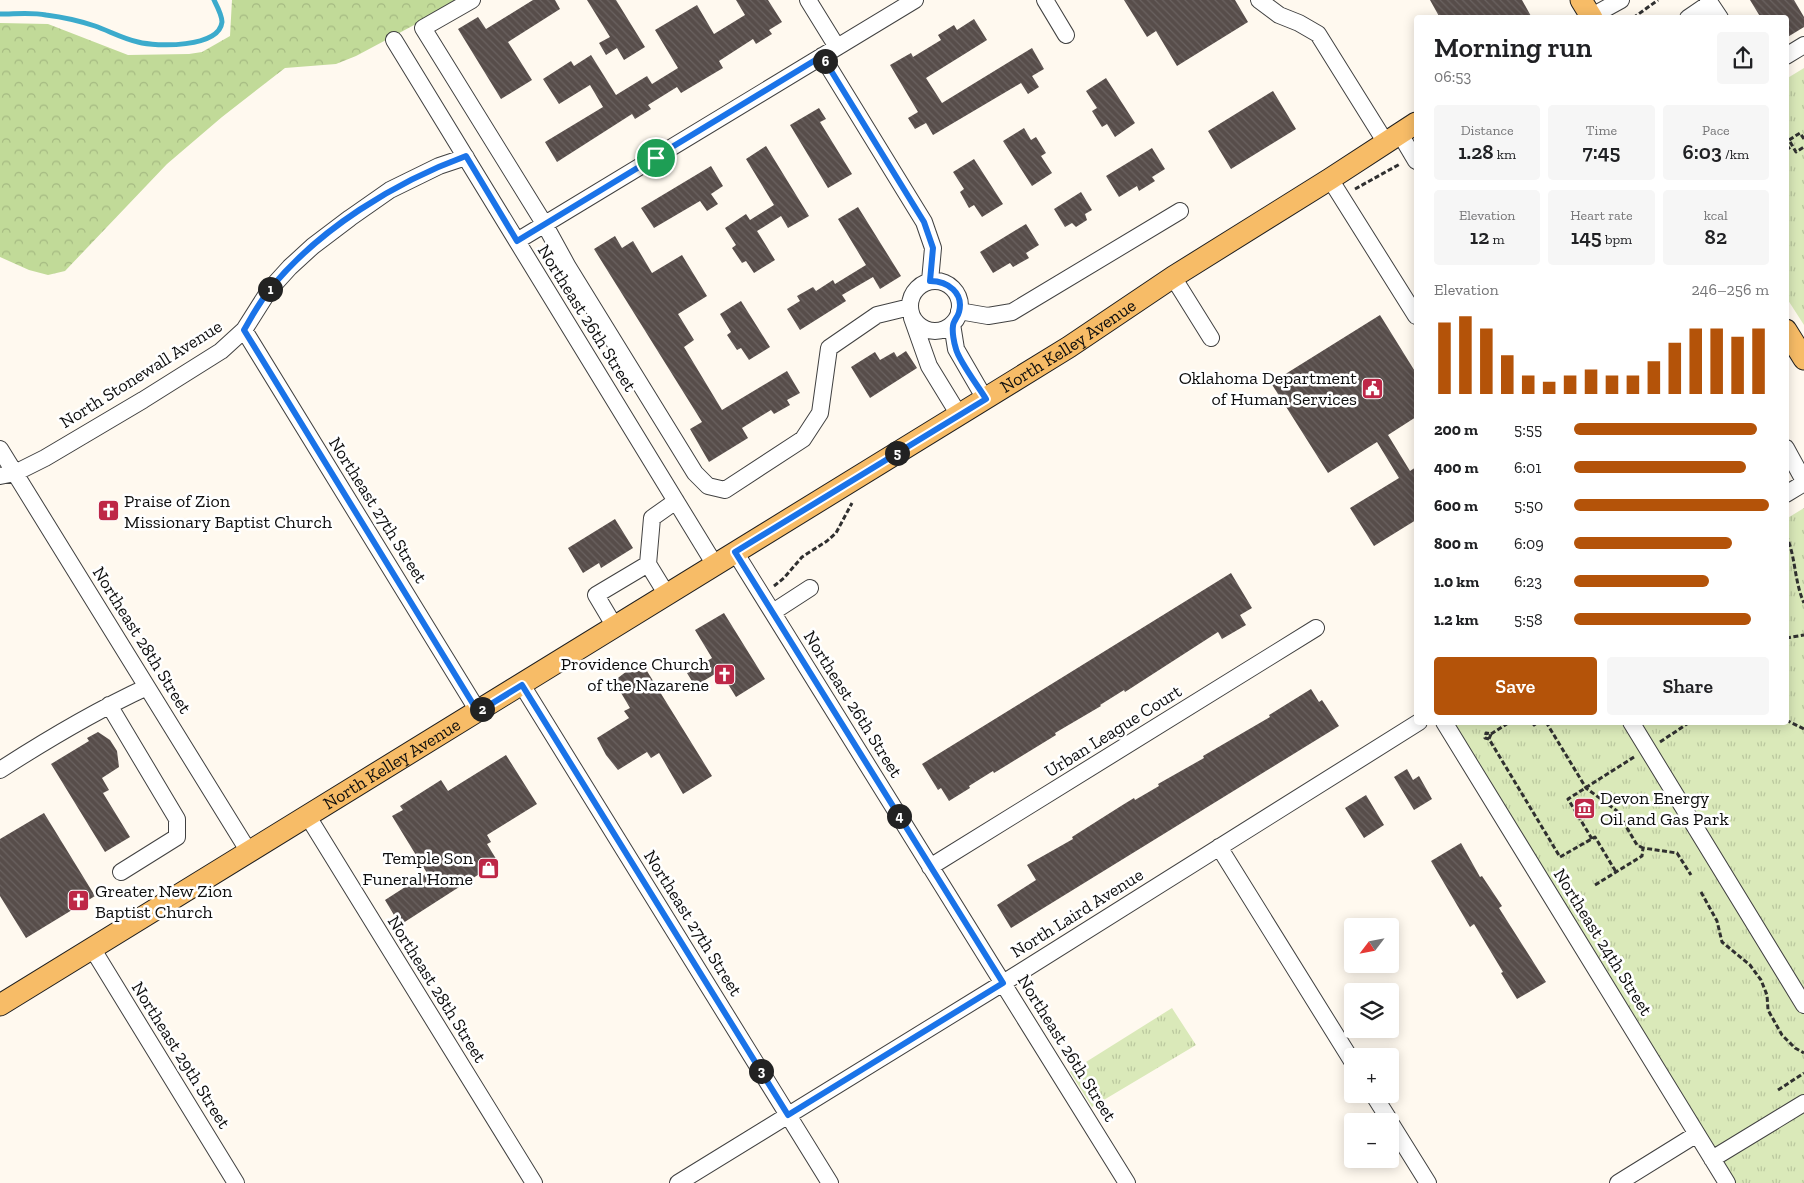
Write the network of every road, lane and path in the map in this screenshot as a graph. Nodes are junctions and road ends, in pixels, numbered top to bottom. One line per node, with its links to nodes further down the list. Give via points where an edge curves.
1 (472, 0): 28 (street, via 423,28)
2 (808, 0): 16 (street)
3 (915, 0): 16 (street)
4 (1045, 0): 13 (street)
5 (1259, 0): 19 (street, via 1318,34)
6 (1621, 0): 9 (street)
7 (1658, 0): 10 (path)
8 (1709, 2): 11 (street); 12 (street)
9 (1589, 13)
10 (1637, 15)
11 (1692, 15)
12 (1718, 15)
13 (1066, 35)
14 (394, 40): 24 (street, Northeast 26th Street)
15 (1804, 45): 17 (street)
16 (837, 47): 18 (street)
17 (1789, 54)
18 (822, 56): 28 (street); 31 (street, via 924,222 933,248)
19 (1401, 133): 25 (street); 26 (main road, North Kelley Avenue)
20 (1804, 140): 21 (path, via 1800,133 1789,140)
21 (1792, 146): 22 (path); 23 (path, via 1796,152)
22 (1789, 148)
23 (1803, 149)
24 (466, 156): 29 (street, Northeast 26th Street); 35 (street, North Stonewall Avenue, via 390,190 328,235 290,267 262,300)
25 (1414, 157)
26 (1330, 180): 30 (main road, North Kelley Avenue); 33 (street)
27 (1180, 211): 34 (street, via 1012,312)
28 (545, 225): 29 (street); 32 (street, via 675,442 695,473 708,486 725,490 803,439 820,413 829,348 877,315)
29 (517, 241): 46 (street, Northeast 26th Street)
30 (1173, 277): 37 (street); 39 (main road, North Kelley Avenue)
31 (930, 281): 32 (street, via 916,288 912,294); 34 (street, via 953,288 960,303)
32 (911, 313): 34 (street, via 931,331 939,331); 40 (street, via 928,366)
33 (1414, 313)
34 (956, 318): 39 (street, via 956,349)
35 (244, 330): 43 (street, North Stonewall Avenue, via 221,351 99,427); 62 (street, Northeast 27th Street)
36 (1789, 335): 38 (main road)
37 (1211, 338)
38 (1804, 359)
39 (986, 399): 40 (main road, North Kelley Avenue)
40 (959, 415): 48 (main road, North Kelley Avenue)
41 (0, 449): 43 (street, Northeast 28th Street)
42 (1789, 454): 44 (street)
43 (8, 475): 60 (street, Northeast 28th Street)
44 (1804, 482): 45 (street)
45 (1789, 492)
46 (676, 501): 49 (street, via 652,518); 50 (street, Northeast 26th Street)
47 (1789, 542): 53 (path)
48 (735, 552): 50 (main road, North Kelley Avenue); 54 (street, Northeast 26th Street)
49 (648, 564): 52 (street); 55 (street, via 596,595)
50 (716, 564): 52 (main road, North Kelley Avenue)
51 (810, 588): 54 (street)
52 (667, 595): 55 (main road, North Kelley Avenue)
53 (1804, 603)
54 (773, 612): 82 (street, Northeast 26th Street)
55 (615, 627): 59 (main road, North Kelley Avenue)
56 (1316, 628): 82 (street, Urban League Court)
57 (1804, 635): 58 (path)
58 (1789, 638)
59 (522, 685): 62 (main road, North Kelley Avenue); 97 (street, Northeast 27th Street)
60 (147, 686): 61 (street); 81 (street, Northeast 28th Street)
61 (109, 705): 75 (street); 83 (street, via 177,819 177,837)
62 (478, 712): 77 (main road, North Kelley Avenue)
63 (1789, 722): 70 (path)
64 (1414, 725): 79 (street, North Laird Avenue)
65 (1446, 725): 98 (street, Northeast 24th Street)
66 (1505, 725): 71 (path)
67 (1548, 725): 76 (path)
68 (1633, 725): 91 (street)
69 (1685, 725): 73 (path)
70 (1804, 729)
71 (1491, 734): 72 (path); 72 (path, via 1484,734)
72 (1489, 739): 78 (path, via 1560,857)
73 (1657, 743)
74 (1635, 757): 76 (path)
75 (0, 770)
76 (1586, 788): 78 (path, via 1568,799); 80 (path, via 1617,811 1638,845)
77 (307, 815): 81 (main road, North Kelley Avenue); 102 (street, Northeast 28th Street)
78 (1592, 839): 84 (path, via 1595,837)
79 (1219, 847): 89 (street, North Laird Avenue); 92 (street)
80 (1644, 848): 84 (path, via 1642,856); 85 (path, via 1679,854)
81 (249, 852): 88 (main road, North Kelley Avenue)
82 (930, 867): 89 (street, Northeast 26th Street)
83 (121, 872)
84 (1616, 872): 86 (path)
85 (1692, 875)
86 (1595, 885)
87 (1701, 892): 93 (path, via 1716,921 1722,942 1750,965 1761,980 1768,1010 1782,1035)
88 (92, 948): 90 (main road, North Kelley Avenue); 101 (street, Northeast 29th Street)
89 (1003, 983): 97 (street, North Laird Avenue); 105 (street, Northeast 26th Street)
90 (2, 999)
91 (1804, 1005)
92 (1344, 1048)
93 (1804, 1053)
94 (1804, 1073): 95 (path)
95 (1778, 1090)
96 (1804, 1103): 100 (street)
97 (788, 1115): 103 (street, North Laird Avenue); 104 (street, Northeast 27th Street)
98 (1697, 1134): 100 (street, Northeast 24th Street); 107 (street)
99 (1399, 1136): 106 (street)
100 (1712, 1159): 108 (street, Northeast 24th Street)
101 (236, 1183)
102 (534, 1183)
103 (678, 1183)
104 (830, 1183)
105 (1127, 1183)
106 (1428, 1183)
107 (1618, 1183)
108 (1727, 1183)

